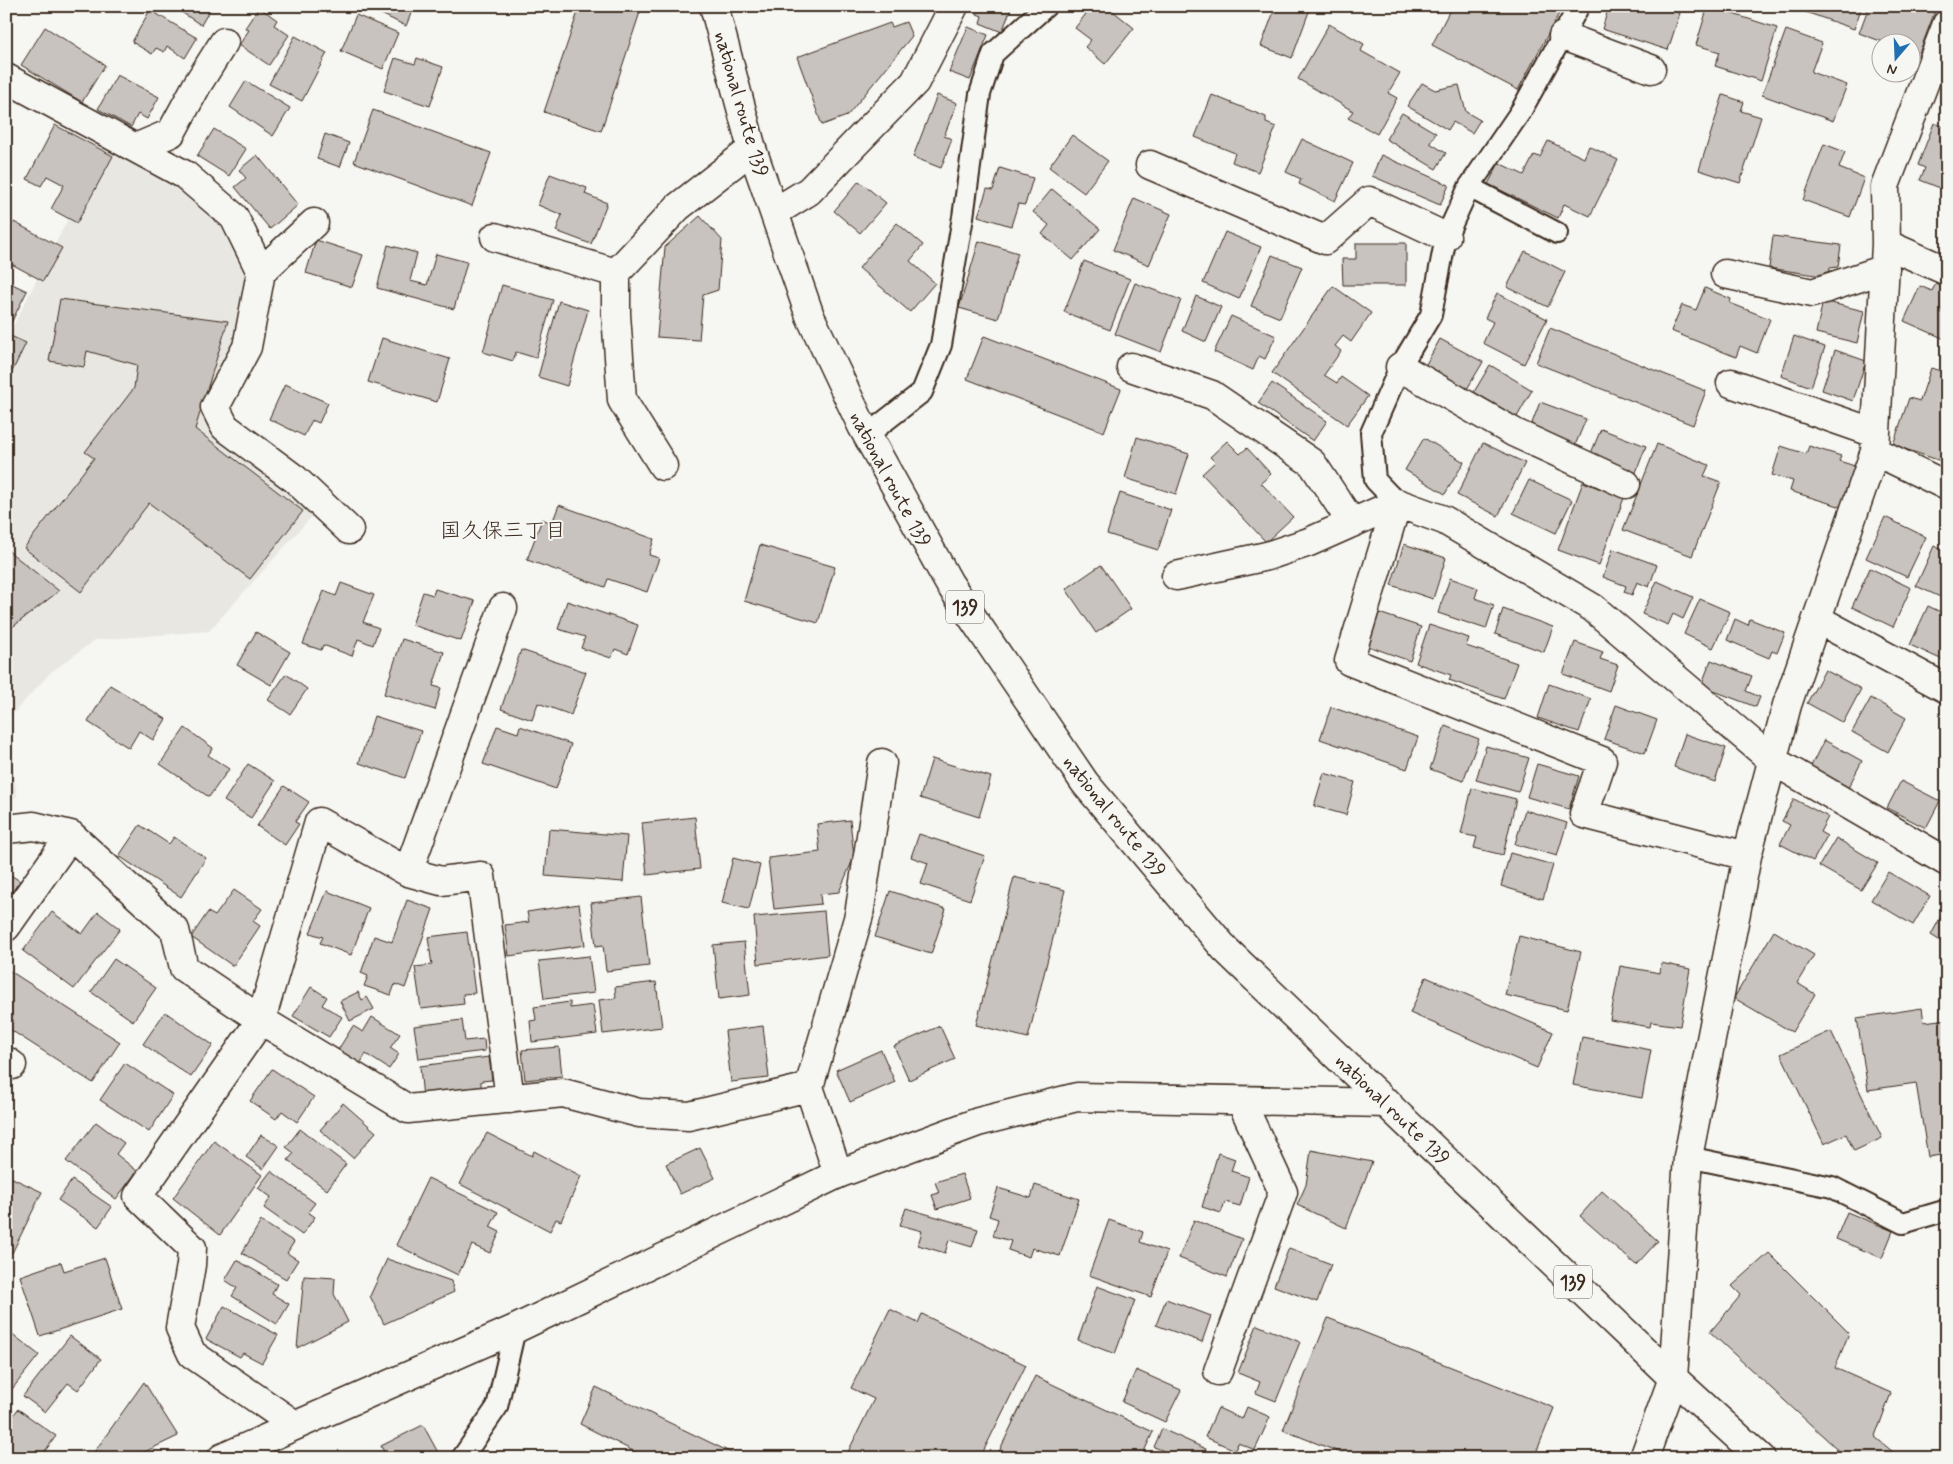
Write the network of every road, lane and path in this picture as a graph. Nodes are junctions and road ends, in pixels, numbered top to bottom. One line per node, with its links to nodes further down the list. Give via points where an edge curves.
1 (714, 6): 11 (main road, national route 139 / 139)
2 (954, 6): 14 (main road, via 915,82 809,191)
3 (1046, 6): 27 (lane, via 993,54 990,62 980,94 941,345 922,392)
4 (1579, 6): 6 (lane)
5 (1947, 24): 19 (main road, via 1886,186)
6 (1563, 36): 8 (main road); 13 (lane, via 1521,111)
7 (224, 42): 10 (main road, via 171,132)
8 (1652, 68)
9 (6, 78): 10 (main road)
10 (138, 147): 21 (main road, via 185,174 234,217)
11 (752, 148): 14 (main road, national route 139 / 139); 22 (main road, via 678,207)
12 (1150, 166): 17 (main road, via 1324,240 1369,201)
13 (1469, 187): 16 (lane); 17 (lane)
14 (775, 212): 27 (main road, national route 139 / 139, via 810,316)
15 (314, 223): 21 (main road)
16 (1556, 232)
17 (1446, 236): 25 (lane, via 1431,315)
18 (495, 237): 22 (main road)
19 (1885, 256): 20 (main road); 23 (main road, via 1812,293); 28 (main road)
20 (1947, 271)
21 (261, 272): 34 (main road, via 247,347 216,406 224,427 295,479)
22 (616, 273): 29 (main road, via 622,400)
23 (1725, 274)
24 (1131, 367): 33 (main road, via 1212,395 1312,463)
25 (1400, 367): 30 (main road, via 1515,433); 32 (lane, via 1371,433 1375,480)
26 (1731, 383): 28 (main road)
27 (867, 435): 51 (main road, national route 139 / 139, via 949,584 1085,783 1225,949)
28 (1875, 442): 31 (main road); 37 (main road)
29 (663, 466)
30 (1626, 484)
31 (1947, 486)
32 (1397, 503): 33 (main road); 39 (main road, via 1444,520 1593,608); 43 (main road, via 1349,661 1602,761 1584,814)
33 (1352, 523): 35 (main road, via 1267,556)
34 (350, 530)
35 (1176, 576)
36 (502, 608): 45 (main road)
37 (1817, 619): 38 (main road); 39 (main road, via 1786,704)
38 (1947, 689)
39 (1772, 760): 43 (main road); 44 (main road)
40 (882, 763): 48 (main road, via 859,915)
41 (6, 830): 42 (main road, via 34,826)
42 (71, 835): 46 (main road); 47 (main road, via 175,930 184,968)
43 (1747, 856): 52 (main road)
44 (1947, 862)
45 (408, 872): 47 (main road, via 319,822); 49 (main road, via 442,882 481,876)
46 (6, 926)
47 (261, 1020): 49 (main road, via 408,1109); 58 (main road, via 138,1196 192,1248 180,1328 192,1354)
48 (809, 1086): 49 (main road, via 689,1116 639,1113 563,1093); 53 (main road)
49 (510, 1099)
50 (1241, 1101): 51 (main road); 53 (main road, via 1077,1097 978,1122); 56 (main road, via 1282,1192)
51 (1388, 1103): 57 (main road, national route 139 / 139)
52 (1688, 1157): 54 (lane, via 1832,1187 1903,1223); 57 (main road)
53 (838, 1174): 55 (main road)
54 (1947, 1210)
55 (515, 1329): 58 (main road); 60 (lane, via 497,1407)
56 (1218, 1370)
57 (1672, 1378): 61 (main road); 62 (main road, national route 139 / 139)
58 (295, 1425): 59 (main road)
59 (222, 1458)
60 (462, 1458)
61 (1644, 1458)
62 (1761, 1458)

